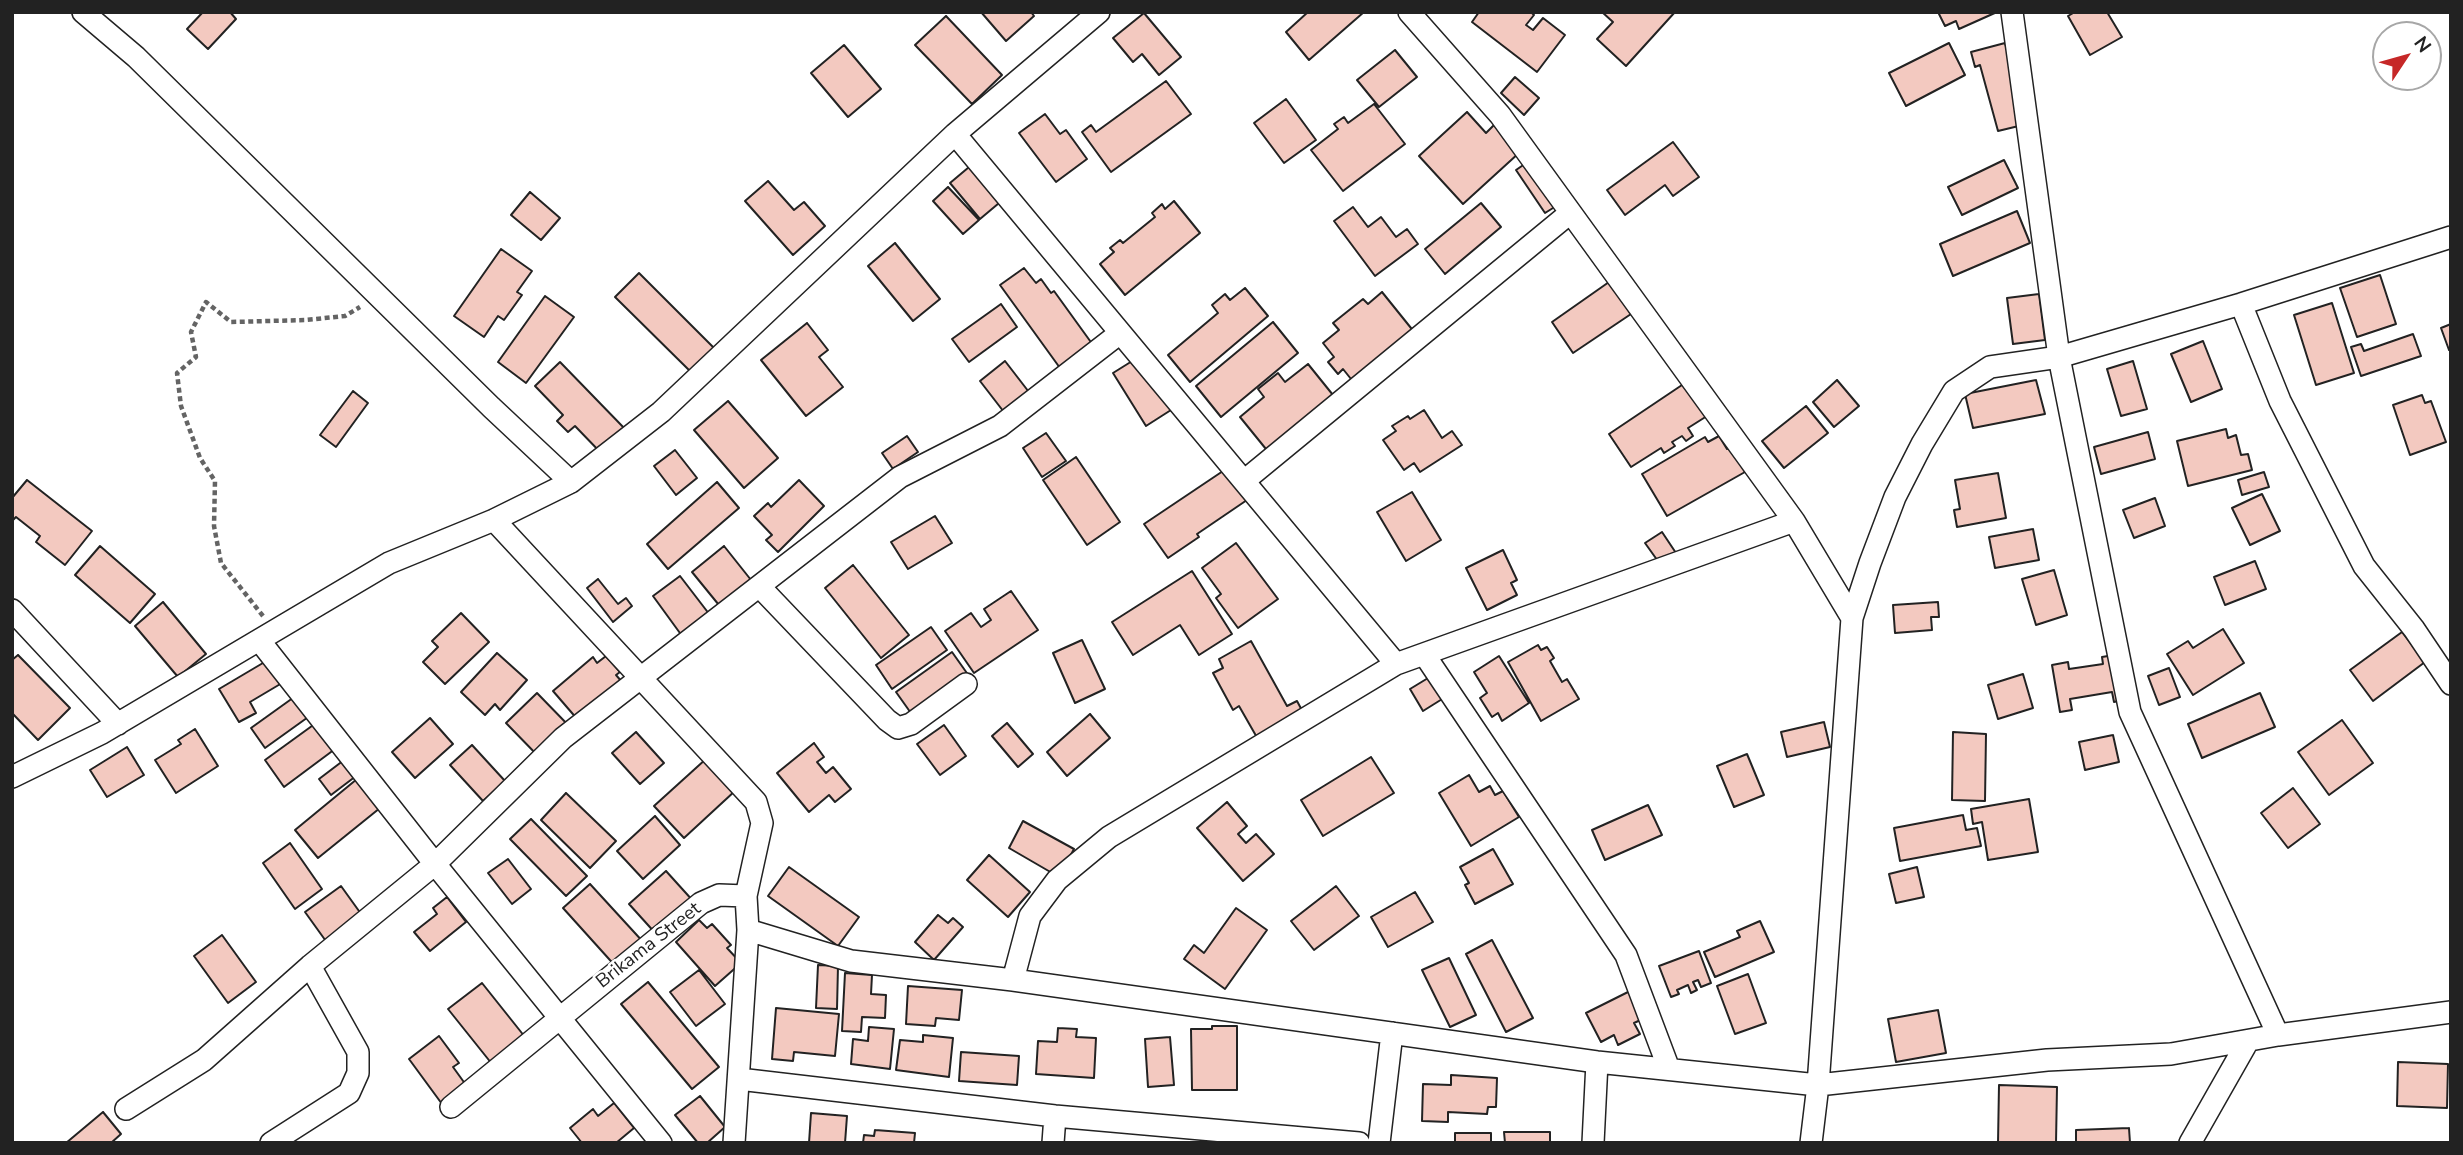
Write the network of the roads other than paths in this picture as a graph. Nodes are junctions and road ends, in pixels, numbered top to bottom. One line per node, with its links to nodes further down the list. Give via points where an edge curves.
1 (83, 12): 12 (street, via 136,57)
2 (1099, 12): 5 (street)
3 (1409, 12): 6 (street, via 1500,115)
4 (2012, 12): 10 (street)
5 (955, 134): 9 (street); 12 (street, via 661,412)
6 (1570, 213): 11 (street); 14 (street)
7 (2451, 237): 8 (street)
8 (2241, 304): 10 (street); 23 (street, via 2280,401 2364,566)
9 (1120, 333): 11 (street); 15 (street, via 1000,426 900,477)
10 (2059, 357): 17 (street, via 1990,368 1954,391 1895,498); 34 (street, via 2130,712)
11 (1244, 481): 20 (street)
12 (571, 482): 13 (street)
13 (494, 520): 18 (street, via 389,563); 21 (street)
14 (1794, 521): 17 (street); 19 (street)
15 (760, 587): 21 (street); 22 (street, via 898,728 911,724)
16 (12, 610): 24 (street)
17 (1852, 618): 39 (street)
18 (264, 631): 24 (street); 26 (street)
19 (1424, 654): 20 (street); 37 (street, via 1626,955)
20 (1396, 664): 30 (street, via 1109,837 1056,880 1030,916)
21 (640, 680): 26 (street, via 564,738); 27 (street, via 756,802 762,823)
22 (966, 684)
23 (2451, 684)
24 (118, 724): 25 (street)
25 (12, 777)
26 (435, 864): 29 (street); 32 (street)
27 (746, 896): 28 (street); 32 (street, Brikama Street, via 719,895 701,903)
28 (748, 930): 30 (street, via 852,961); 38 (street)
29 (310, 966): 41 (street, via 204,1059); 44 (street, via 358,1052 358,1073 349,1093)
30 (1013, 980): 33 (street)
31 (2451, 1012): 34 (street)
32 (560, 1017): 40 (street, Brikama Street); 43 (street)
33 (1392, 1033): 36 (street); 48 (street)
34 (2278, 1035): 35 (street)
35 (2248, 1041): 39 (street, via 2171,1055 2047,1060); 51 (street)
36 (1597, 1062): 37 (street); 49 (street)
37 (1669, 1069): 39 (street)
38 (738, 1079): 42 (street); 45 (street)
39 (1818, 1084): 50 (street)
40 (451, 1107)
41 (126, 1109)
42 (1055, 1116): 46 (street); 47 (street)
43 (650, 1138)
44 (271, 1143)
45 (734, 1143)
46 (1053, 1143)
47 (1359, 1143)
48 (1379, 1143)
49 (1592, 1143)
50 (1811, 1143)
51 (2190, 1143)

